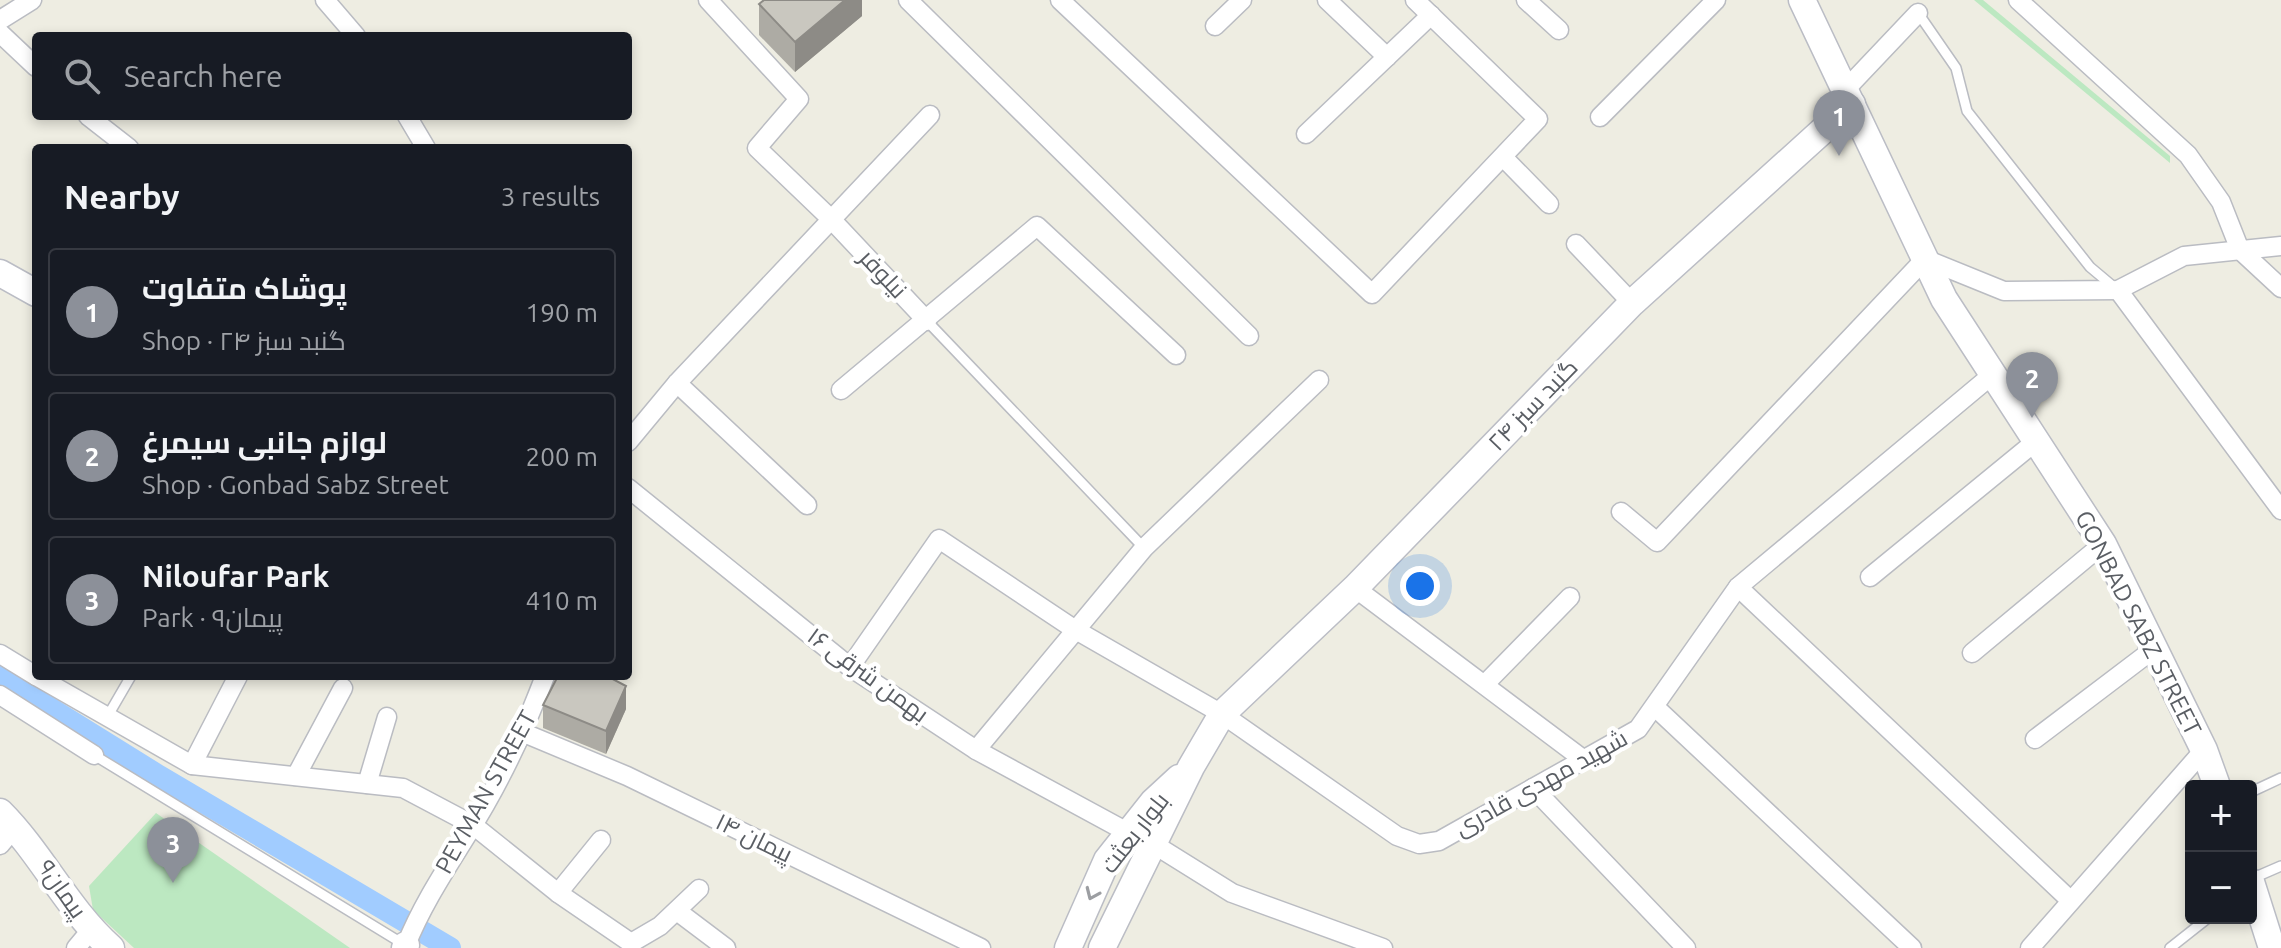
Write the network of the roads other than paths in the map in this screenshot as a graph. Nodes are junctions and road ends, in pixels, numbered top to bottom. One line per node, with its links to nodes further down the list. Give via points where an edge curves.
1 (32, 0): 15 (street)
2 (325, 0): 18 (street)
3 (708, 0): 32 (street, نیلوفر, via 799,99 757,148)
4 (908, 0): 43 (street)
5 (1060, 0): 30 (street, via 1372,294)
6 (1242, 0): 16 (street)
7 (1327, 0): 20 (street)
8 (1415, 0): 14 (street)
9 (1526, 0): 17 (street)
10 (1716, 0): 24 (street)
11 (1802, 0): 22 (street, GONBAD SABZ STREET)
12 (2018, 0): 35 (street, via 2188,155 2221,202)
13 (1918, 13): 22 (street); 39 (lane, via 1956,68 1967,111 2090,267)
14 (1431, 15): 20 (street); 30 (street, via 1538,119)
15 (0, 20)
16 (1215, 26)
17 (1559, 30)
18 (353, 32)
19 (0, 33): 21 (street)
20 (1387, 57): 27 (street)
21 (32, 63)
22 (1848, 97): 36 (street, GONBAD SABZ STREET); 41 (street, گنبد سبز ۲۴)
23 (930, 115): 32 (street)
24 (1600, 117)
25 (93, 120): 28 (street)
26 (409, 120): 29 (street)
27 (1306, 134)
28 (124, 144)
29 (424, 144)
30 (1503, 157): 31 (street)
31 (1549, 204)
32 (830, 218): 42 (street, نیلوفر); 47 (street)
33 (1576, 244): 41 (street)
34 (2281, 246): 35 (street)
35 (2240, 250): 38 (street); 39 (street, via 2184,256)
36 (1925, 259): 39 (street, via 2004,291); 45 (street, GONBAD SABZ STREET); 54 (street, via 1657,542)
37 (0, 273): 40 (street)
38 (2281, 288)
39 (2118, 290): 53 (street)
40 (32, 291)
41 (1632, 303): 59 (street, گنبد سبز ۲۴)
42 (927, 321): 44 (street, via 1037,226); 48 (street); 56 (lane, نیلوفر)
43 (1249, 336)
44 (1176, 355)
45 (1992, 375): 50 (street, GONBAD SABZ STREET); 58 (street, شهید مهدی قادری)
46 (1319, 380): 56 (street)
47 (677, 383): 49 (street); 52 (street)
48 (841, 390)
49 (632, 437)
50 (2035, 442): 55 (street, GONBAD SABZ STREET); 57 (street)
51 (632, 491): 65 (street, بهمن شرقی ۱۶)
52 (807, 505)
53 (2281, 510)
54 (1621, 512)
55 (2103, 544): 62 (street, GONBAD SABZ STREET); 63 (street)
56 (1144, 548): 61 (street)
57 (1870, 577)
58 (1738, 587): 74 (street, شهید مهدی قادری); 101 (street)
59 (1355, 588): 71 (street); 75 (street, گنبد سبز ۲۴)
60 (1570, 597): 71 (street)
61 (1074, 629): 65 (street, شهید مهدی قادری, via 939,539); 75 (street, شهید مهدی قادری); 80 (street)
62 (2155, 648): 79 (street); 81 (street, GONBAD SABZ STREET)
63 (1972, 653)
64 (0, 654): 66 (street)
65 (850, 667): 80 (street, بهمن شرقی ۱۶)
66 (32, 674)
67 (43, 680): 77 (street)
68 (129, 680): 77 (lane)
69 (236, 680): 84 (street)
70 (544, 680): 78 (street, PEYMAN STREET)
71 (1485, 684): 83 (street)
72 (343, 688): 86 (street)
73 (0, 695): 82 (street)
74 (1655, 707): 83 (street, شهید مهدی قادری, via 1638,729); 114 (street)
75 (1222, 714): 85 (street, بلوار بعثت); 90 (street, شهید مهدی قادری, via 1397,836 1419,844 1439,841)
76 (387, 717): 89 (street)
77 (106, 719): 84 (street)
78 (524, 733): 92 (street, PEYMAN STREET); 109 (street, پیمان ۱۴, via 627,776)
79 (2035, 739)
80 (976, 750): 94 (street, بهمن شرقی ۱۶)
81 (2204, 750): 88 (street, GONBAD SABZ STREET); 101 (street)
82 (94, 755): 106 (lane)
83 (1584, 760): 90 (street, شهید مهدی قادری)
84 (192, 765): 86 (street)
85 (1191, 767): 94 (street, بلوار بعثت); 96 (street, بلوار بعثت)
86 (296, 776): 89 (street)
87 (2281, 778): 91 (lane)
88 (2215, 780)
89 (367, 784): 92 (street, via 403,788)
90 (1533, 788): 113 (street)
91 (2257, 789)
92 (473, 825): 100 (street); 106 (street, PEYMAN STREET, via 422,906)
93 (5, 828): 105 (street, پیمان۹)
94 (1129, 833): 110 (street, بلوار بعثت, one-way to 110, via 1107,860)
95 (601, 840): 100 (street)
96 (1155, 845): 111 (street, بلوار بعثت); 112 (street, via 1232,893)
97 (2281, 866): 98 (lane)
98 (2257, 879)
99 (699, 889): 103 (street)
100 (558, 893): 103 (street, via 631,943)
101 (2070, 900): 115 (street)
102 (2257, 901): 117 (street)
103 (677, 911): 108 (street)
104 (2200, 924): 116 (lane)
105 (83, 939): 107 (street, پیمان۹)
106 (407, 943)
107 (111, 948)
108 (726, 948)
109 (981, 948)
110 (1068, 948)
111 (1102, 948)
112 (1383, 948)
113 (1686, 948)
114 (1912, 948)
115 (2030, 948)
116 (2170, 948)
117 (2272, 948)

